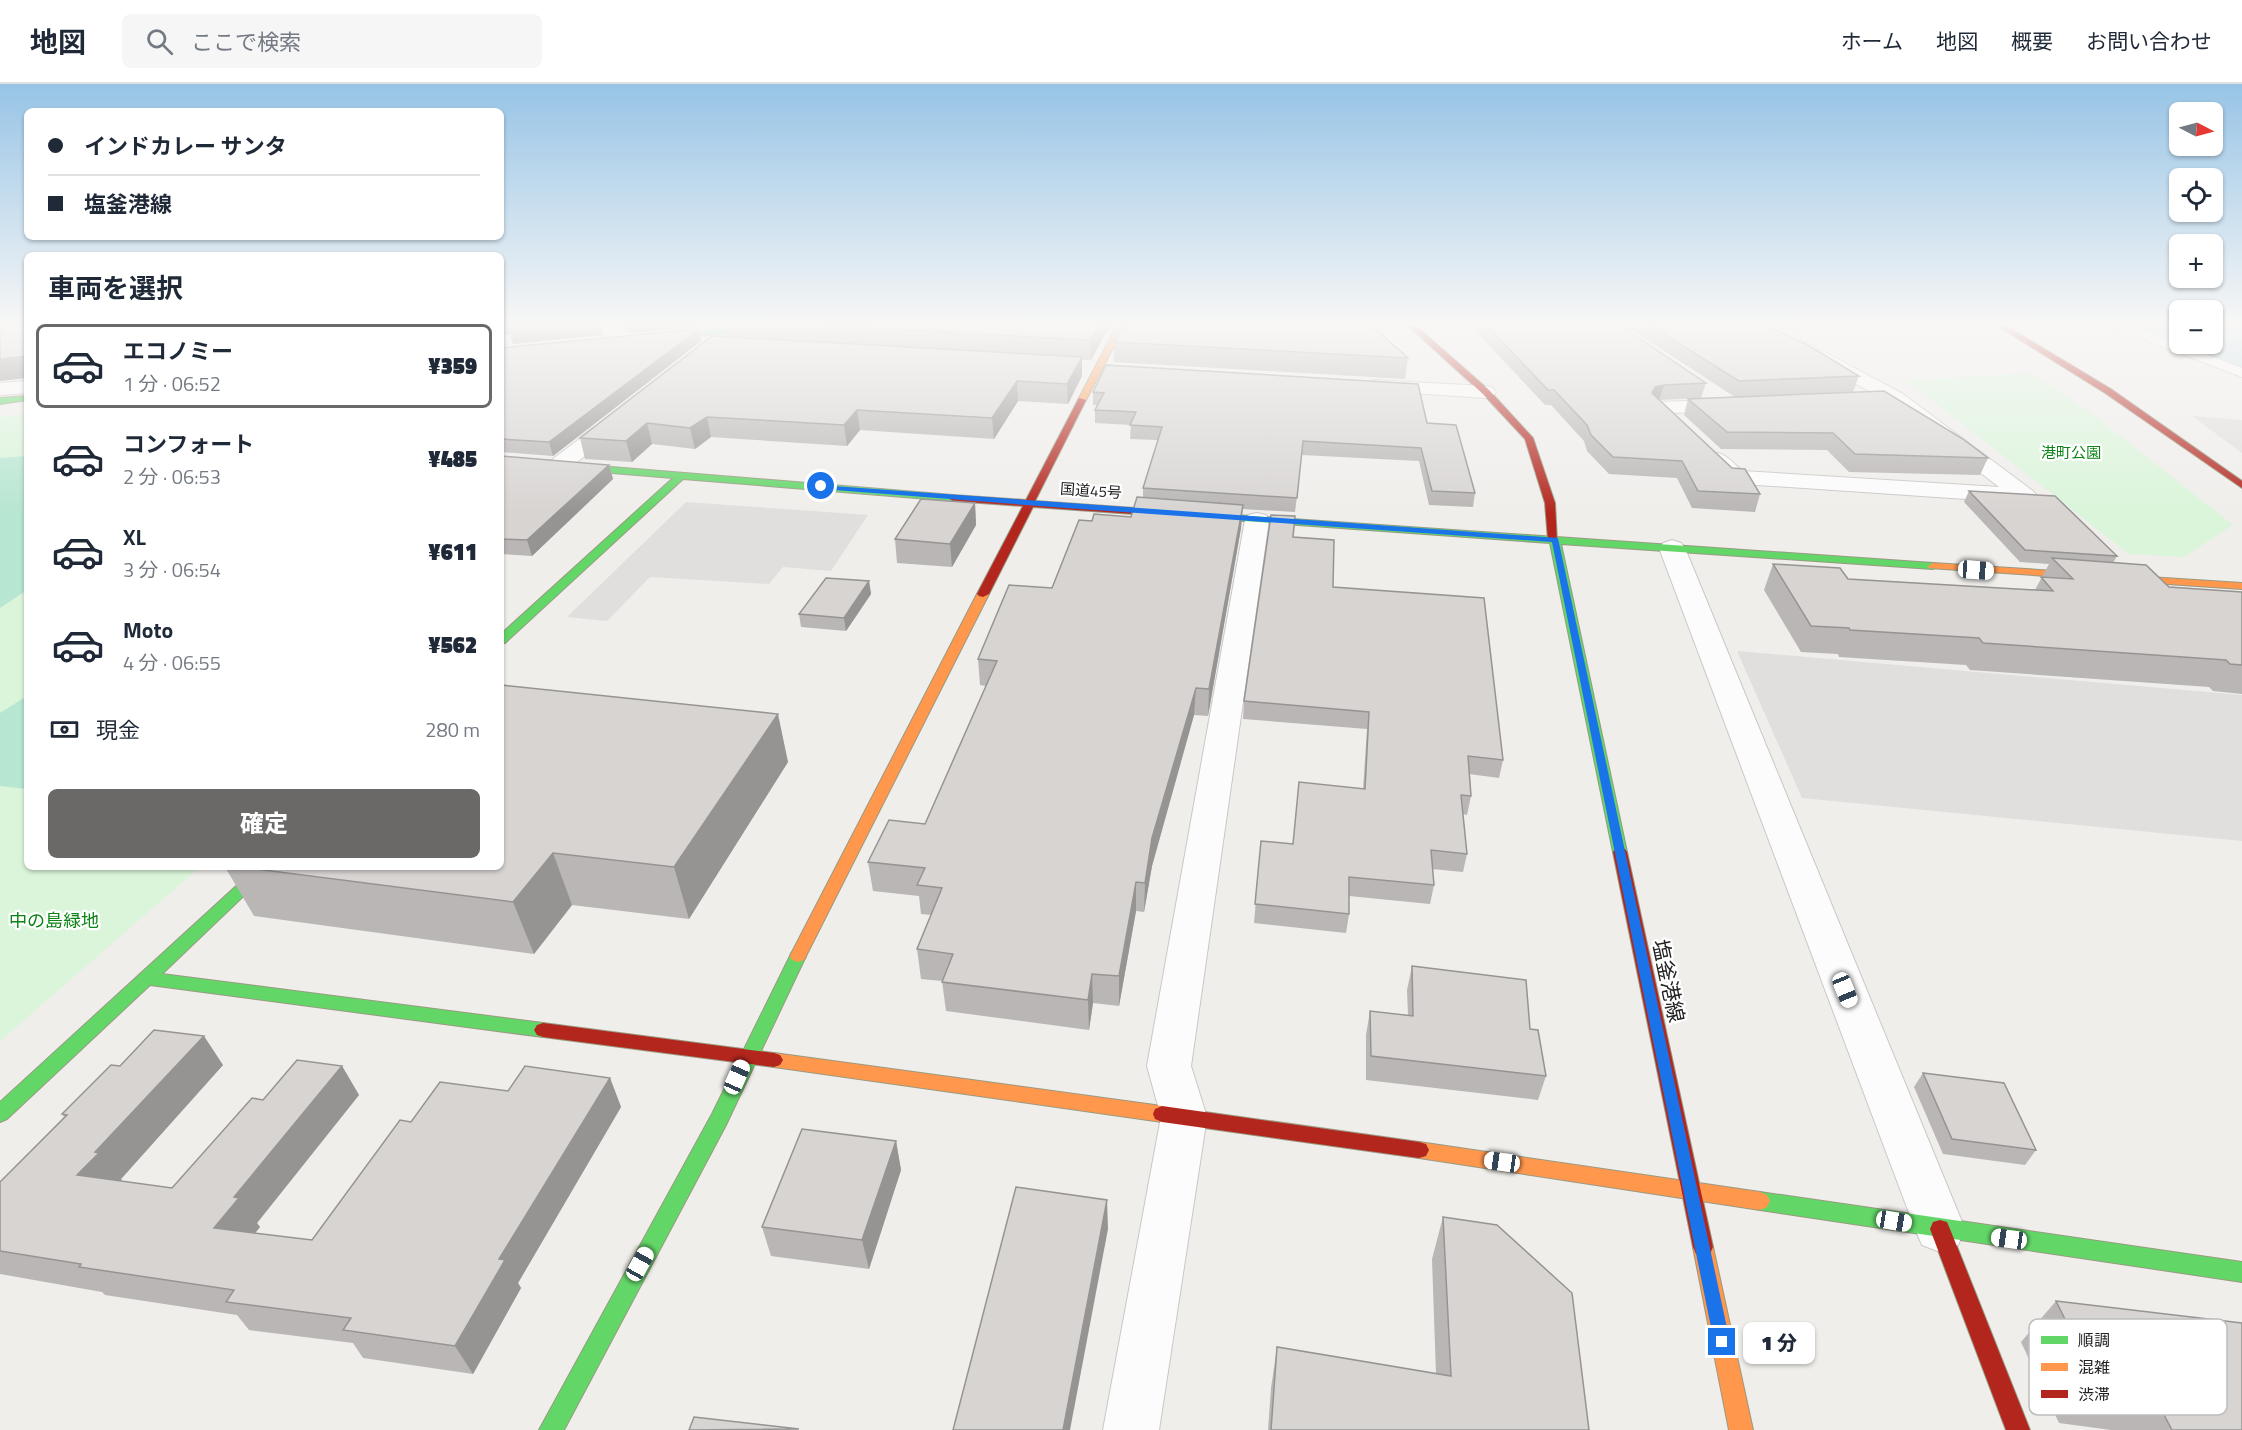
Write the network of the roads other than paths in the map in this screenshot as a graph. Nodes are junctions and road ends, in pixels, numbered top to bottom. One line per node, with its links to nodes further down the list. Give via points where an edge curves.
1 (16, 388): 8 (street)
2 (1089, 388): 21 (main road)
3 (1415, 388): 9 (street)
4 (1481, 388): 9 (main road)
5 (1705, 388): 15 (street)
6 (1877, 388): 11 (street)
7 (2103, 388): 20 (main road)
8 (0, 389)
9 (1486, 392): 23 (main road, via 1529,438 1550,503)
10 (24, 398): 13 (main road)
11 (1896, 398): 12 (street); 15 (street, via 2025,496 1736,478 1660,408)
12 (1861, 399)
13 (0, 401)
14 (1754, 404): 15 (street)
15 (1730, 405)
16 (630, 410): 18 (street)
17 (504, 462): 18 (main road, 国道45号)
18 (557, 467): 19 (main road, 国道45号)
19 (682, 475): 21 (main road, 国道45号); 26 (main road)
20 (2242, 485)
21 (1029, 504): 22 (main road, 国道45号); 29 (main road)
22 (1257, 520): 23 (main road, 国道45号); 31 (street, via 1169,1066)
23 (1555, 540): 24 (main road, 国道45号); 32 (main road, 塩釜港線)
24 (1672, 548): 25 (main road, 国道45号); 33 (street)
25 (2242, 586)
26 (504, 637)
27 (264, 870): 28 (main road)
28 (148, 978): 29 (main road); 30 (main road)
29 (747, 1057): 31 (main road); 35 (main road, via 718,1119)
30 (0, 1114)
31 (1184, 1117): 32 (main road); 36 (street)
32 (1690, 1191): 33 (main road); 37 (main road, 塩釜港線)
33 (1940, 1229): 34 (main road); 38 (main road)
34 (2242, 1272)
35 (551, 1430)
36 (1131, 1430)
37 (1741, 1430)
38 (2018, 1430)

